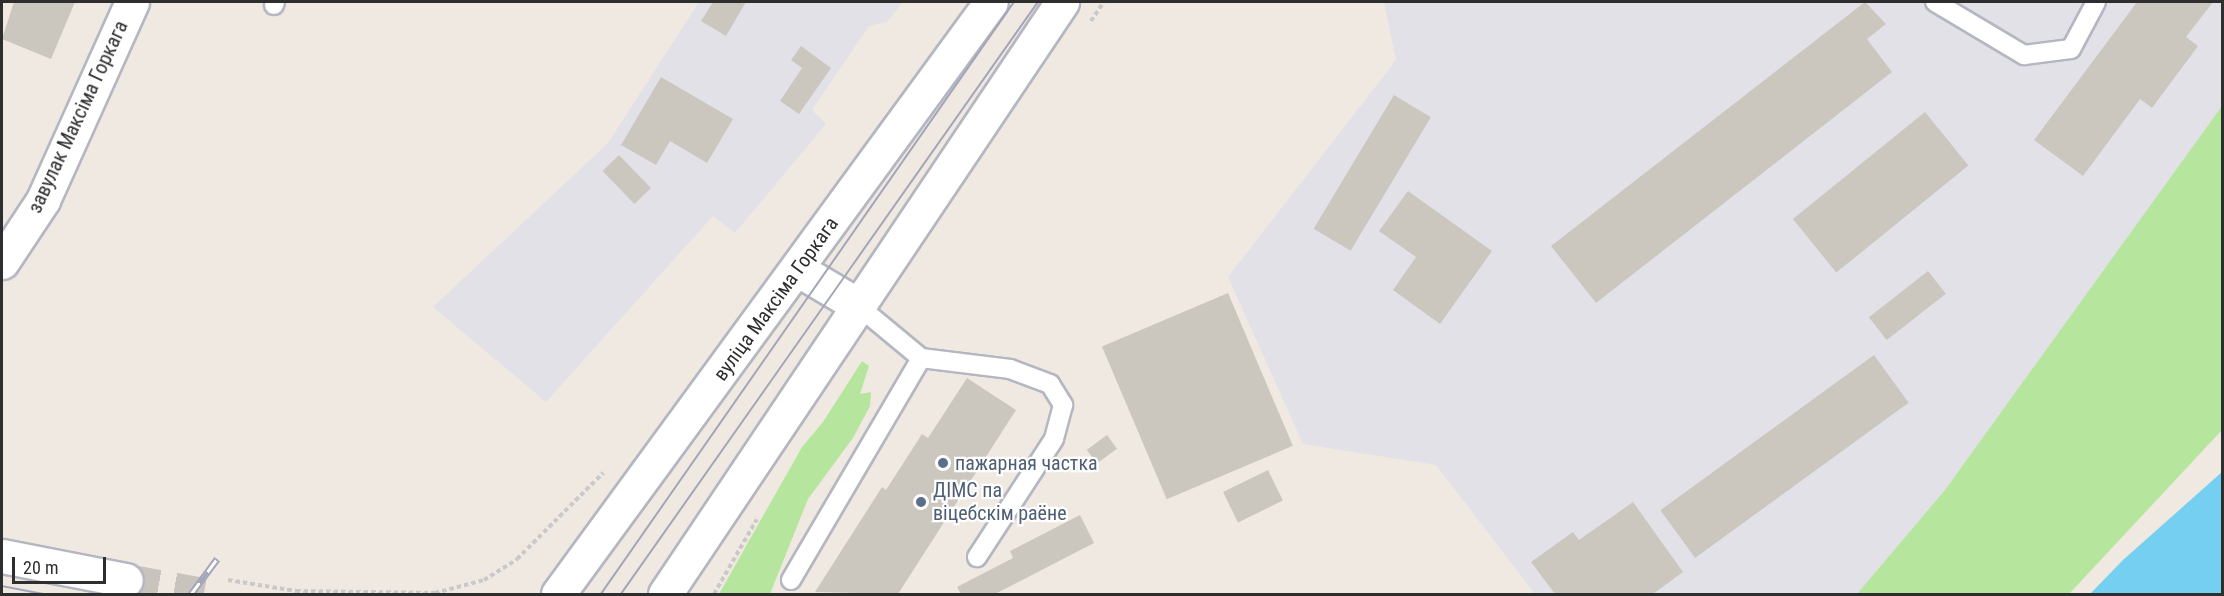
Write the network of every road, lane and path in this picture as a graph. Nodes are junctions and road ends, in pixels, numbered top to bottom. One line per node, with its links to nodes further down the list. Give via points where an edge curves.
1 (132, 2): 6 (main road, завулак Максіма Горкага)
2 (991, 2): 9 (main road, вуліца Максіма Горкага)
3 (1062, 2): 10 (main road)
4 (1935, 2): 5 (lane, via 2024,55 2072,48)
5 (2096, 2)
6 (43, 200): 7 (lane); 8 (main road, завулак Максіма Горкага)
7 (2, 232)
8 (2, 262)
9 (797, 269): 10 (main road); 20 (main road, вуліца Максіма Горкага)
10 (856, 304): 11 (lane); 21 (main road)
11 (921, 358): 16 (lane, via 1010,369 1050,384 1063,405 1054,439); 19 (lane)
12 (606, 469): 13 (path)
13 (552, 527): 14 (path); 18 (path, via 517,559 484,580 435,593 296,591)
14 (560, 532)
15 (2, 556): 17 (main road)
16 (976, 557)
17 (126, 580)
18 (228, 580)
19 (791, 580)
20 (558, 594)
21 (665, 594)

